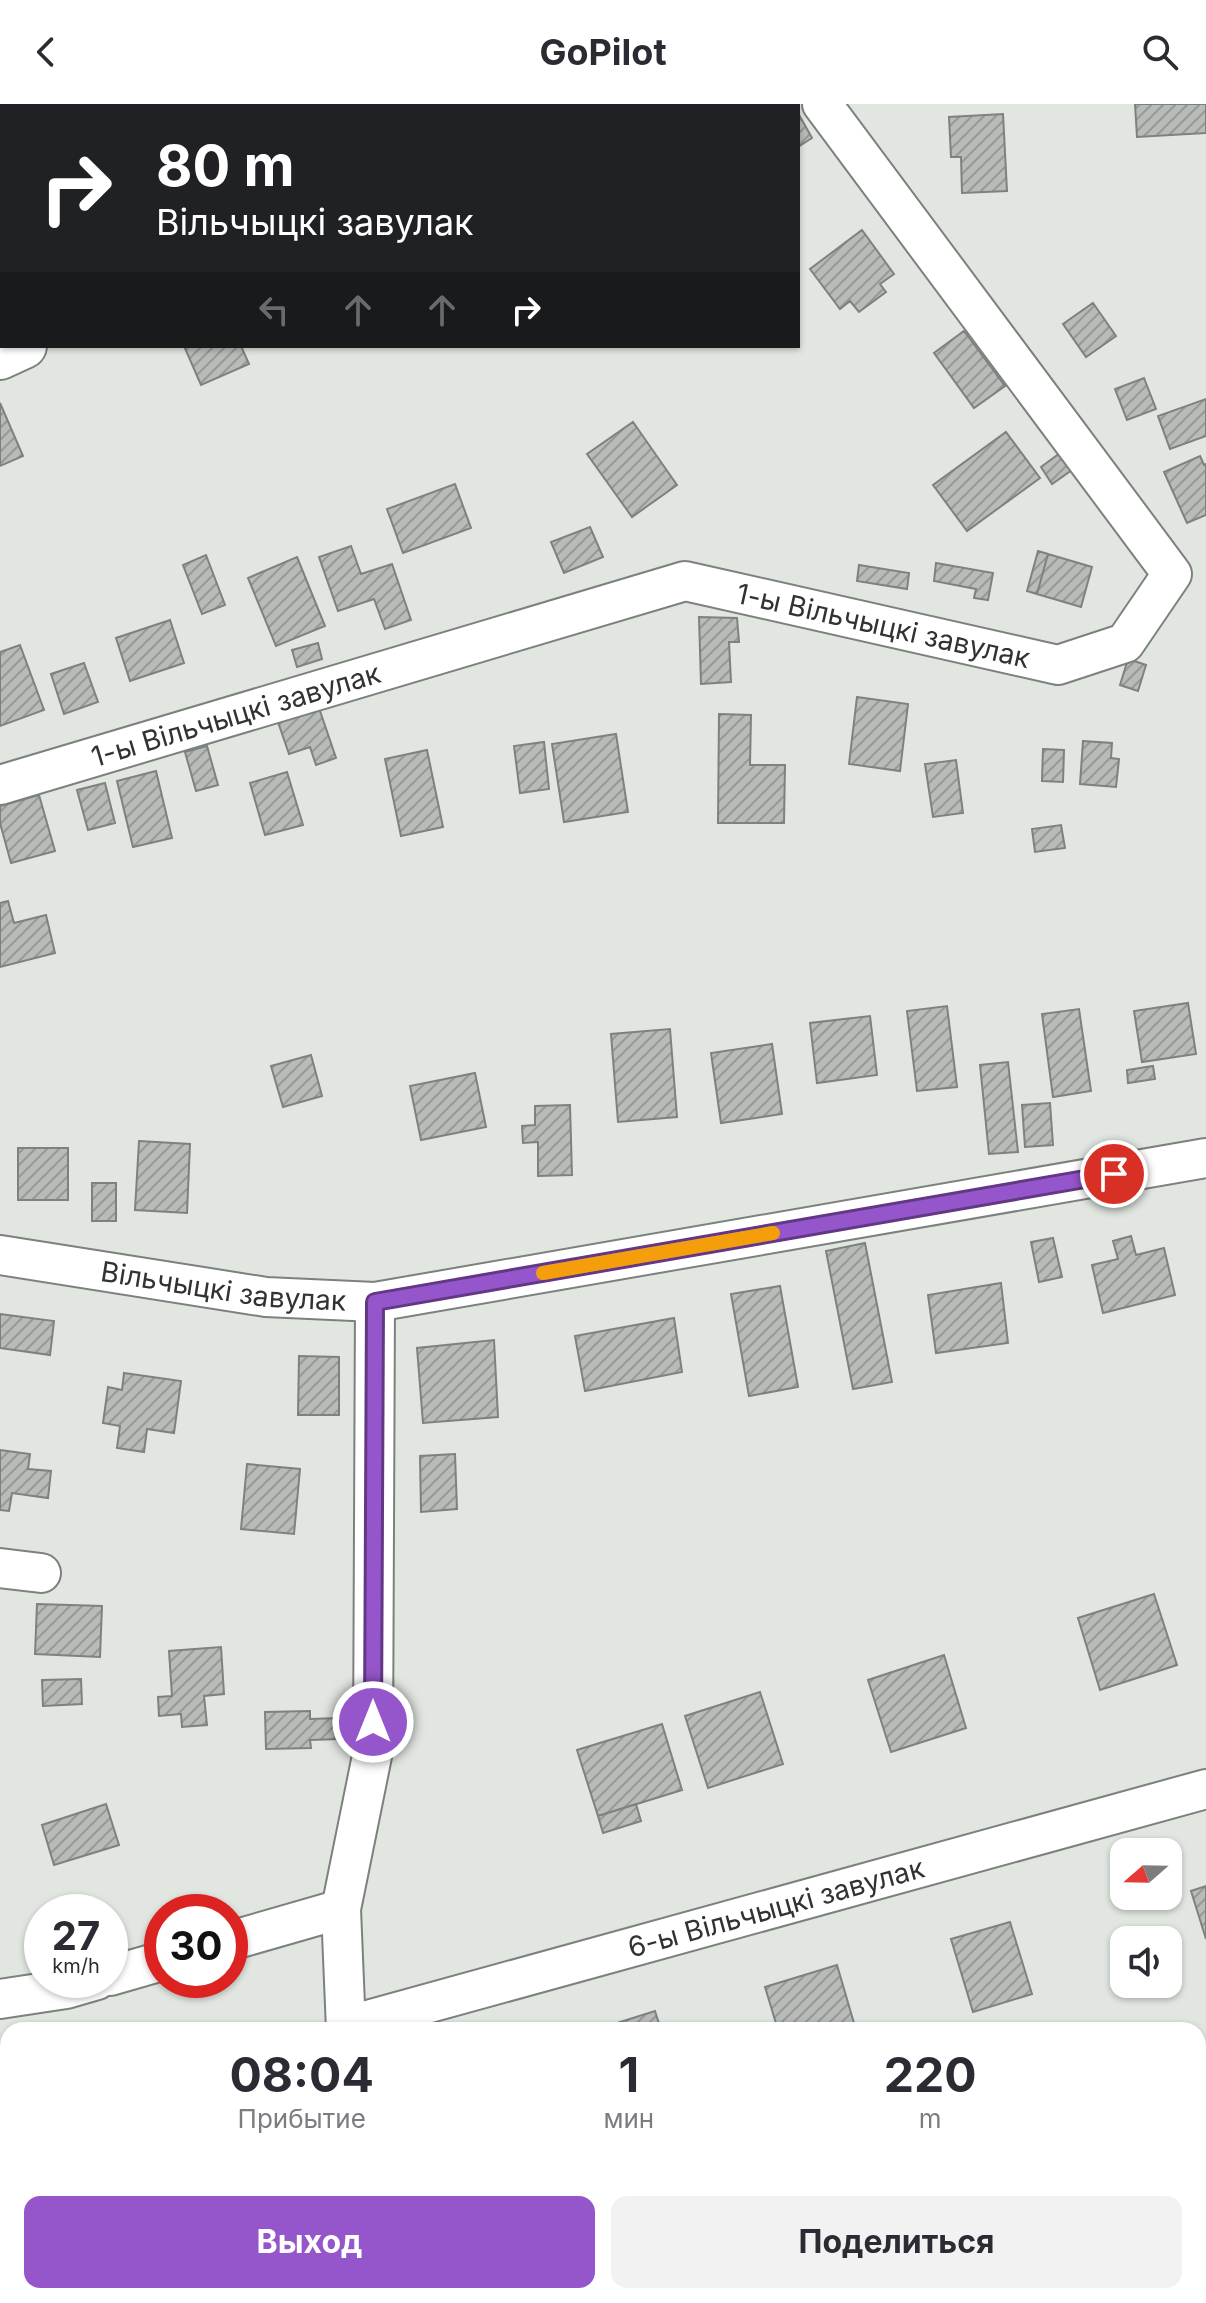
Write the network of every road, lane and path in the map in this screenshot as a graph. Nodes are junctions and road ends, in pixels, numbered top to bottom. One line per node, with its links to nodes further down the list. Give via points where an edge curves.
1 (822, 104): 4 (street, 1-ы Вільчыцкі завулак, via 1172,574 1125,643 1058,665 685,581)
2 (20, 348): 3 (main road)
3 (0, 357)
4 (0, 785)
5 (1206, 1158): 7 (street, Вільчыцкі завулак)
6 (0, 1255): 7 (street, Вільчыцкі завулак, via 266,1297)
7 (375, 1302): 11 (street, via 373,1751)
8 (0, 1568): 9 (street)
9 (41, 1573)
10 (1206, 1789): 16 (street, 6-ы Вільчыцкі завулак)
11 (341, 1909): 12 (street); 15 (street)
12 (248, 1936)
13 (24, 1995): 14 (street)
14 (0, 1999)
15 (346, 2022)
16 (368, 2022)

